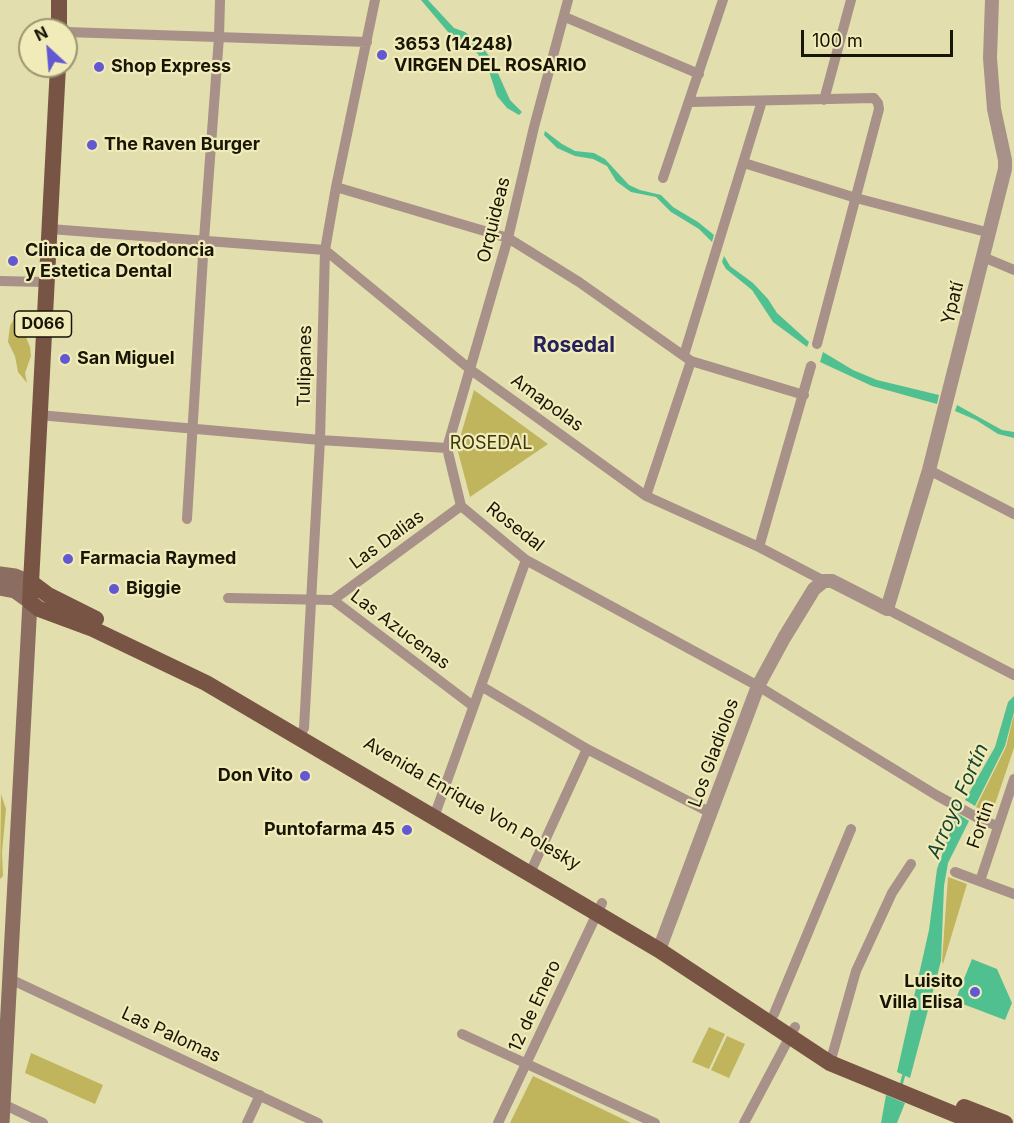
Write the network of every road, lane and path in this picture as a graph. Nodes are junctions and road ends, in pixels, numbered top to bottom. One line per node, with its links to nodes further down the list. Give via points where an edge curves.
1 (59, 0): 9 (main road)
2 (220, 0): 11 (street)
3 (375, 0): 12 (street, Tulipanes)
4 (568, 0): 8 (street, Orquideas)
5 (723, 0): 13 (street)
6 (851, 0): 15 (street)
7 (992, 0): 19 (street, Ypatí, via 994,109)
8 (565, 17): 13 (street); 25 (street, Orquideas)
9 (59, 18)
10 (78, 32): 11 (street)
11 (219, 37): 12 (street); 26 (street)
12 (367, 42): 21 (street, Tulipanes)
13 (699, 74): 17 (street)
14 (57, 78): 23 (main road, D066)
15 (824, 100): 16 (street); 22 (street, via 874,98 878,103)
16 (762, 101): 17 (street); 18 (street)
17 (690, 102): 20 (street)
18 (744, 163): 22 (street); 33 (street)
19 (1009, 171): 24 (street, Ypatí)
20 (663, 178)
21 (336, 187): 25 (street); 27 (street, Tulipanes)
22 (856, 198): 24 (street); 32 (street)
23 (50, 229): 26 (street); 31 (main road, D066)
24 (990, 232): 28 (street, Ypatí)
25 (508, 238): 33 (street); 35 (street, Orquideas)
26 (204, 240): 27 (street); 38 (street)
27 (325, 250): 35 (street, Amapolas); 39 (street, Tulipanes)
28 (983, 257): 29 (street); 41 (street, Ypatí)
29 (1014, 270)
30 (0, 282): 31 (street)
31 (45, 282): 37 (main road, D066)
32 (816, 345)
33 (687, 358): 36 (street); 42 (street)
34 (811, 366): 36 (street)
35 (471, 370): 40 (street, Orquideas); 42 (street, Amapolas)
36 (804, 394): 46 (street)
37 (39, 415): 38 (street); 50 (main road, D066)
38 (191, 428): 39 (street); 45 (street)
39 (320, 440): 40 (street); 53 (street, Tulipanes)
40 (447, 448): 43 (street, Rosedal)
41 (929, 470): 44 (street); 56 (street, Ypatí)
42 (646, 496): 46 (street, Amapolas)
43 (461, 506): 47 (street, Rosedal); 54 (street, Las Dalias)
44 (1014, 514)
45 (187, 519)
46 (759, 548): 49 (street, Amapolas)
47 (526, 560): 58 (street); 59 (street, Rosedal)
48 (0, 574): 50 (main road)
49 (824, 581): 56 (street, Amapolas, via 832,581); 59 (street, Los Gladiolos, via 814,588)
50 (32, 583): 55 (main road, D066); 61 (main road, Avenida Enrique Von Polesky, via 72,608 207,671)
51 (0, 588): 55 (main road, via 15,591)
52 (228, 598): 53 (street, Las Azucenas)
53 (311, 599): 54 (street, Las Azucenas); 61 (street, Tulipanes)
54 (333, 600): 60 (street, Las Azucenas)
55 (30, 602): 61 (main road, Avenida Enrique Von Polesky, via 162,660); 75 (main road, D066)
56 (887, 609): 57 (street, Amapolas)
57 (1014, 675)
58 (481, 686): 60 (street); 62 (street)
59 (758, 686): 65 (street, Los Gladiolos); 66 (street, Rosedal, via 957,807)
60 (473, 706): 64 (street)
61 (301, 732): 64 (main road, Avenida Enrique Von Polesky)
62 (587, 749): 65 (street); 69 (street)
63 (1014, 779): 66 (street, Fortin)
64 (436, 811): 69 (main road, Avenida Enrique Von Polesky)
65 (711, 813): 74 (street, Los Gladiolos)
66 (997, 826): 71 (street, Fortin)
67 (851, 829): 76 (street)
68 (911, 864): 80 (street, via 892,893 856,971)
69 (532, 868): 73 (main road, Avenida Enrique Von Polesky)
70 (955, 872): 71 (street)
71 (980, 882): 72 (street)
72 (1014, 894)
73 (600, 908): 74 (main road, Avenida Enrique Von Polesky); 81 (street, 12 de Enero)
74 (660, 945): 76 (main road, Avenida Enrique Von Polesky); 78 (main road, Avenida Enrique Von Polesky)
75 (10, 979): 77 (main road, D066); 82 (street, Las Palomas)
76 (774, 1014): 78 (main road, Avenida Enrique Von Polesky)
77 (4, 1025): 84 (main road, D066)
78 (792, 1032): 80 (main road, Avenida Enrique Von Polesky); 91 (street)
79 (462, 1034): 81 (street)
80 (832, 1058): 83 (main road, Avenida Enrique Von Polesky)
81 (527, 1063): 89 (street, 12 de Enero); 90 (street)
82 (260, 1095): 87 (street); 88 (street, Las Palomas)
83 (920, 1096): 92 (main road); 93 (main road)
84 (3, 1104): 85 (main road, D066); 86 (street)
85 (2, 1123)
86 (43, 1123)
87 (247, 1123)
88 (318, 1123)
89 (498, 1123)
90 (655, 1123)
91 (744, 1123)
92 (976, 1123)
93 (1005, 1123)

